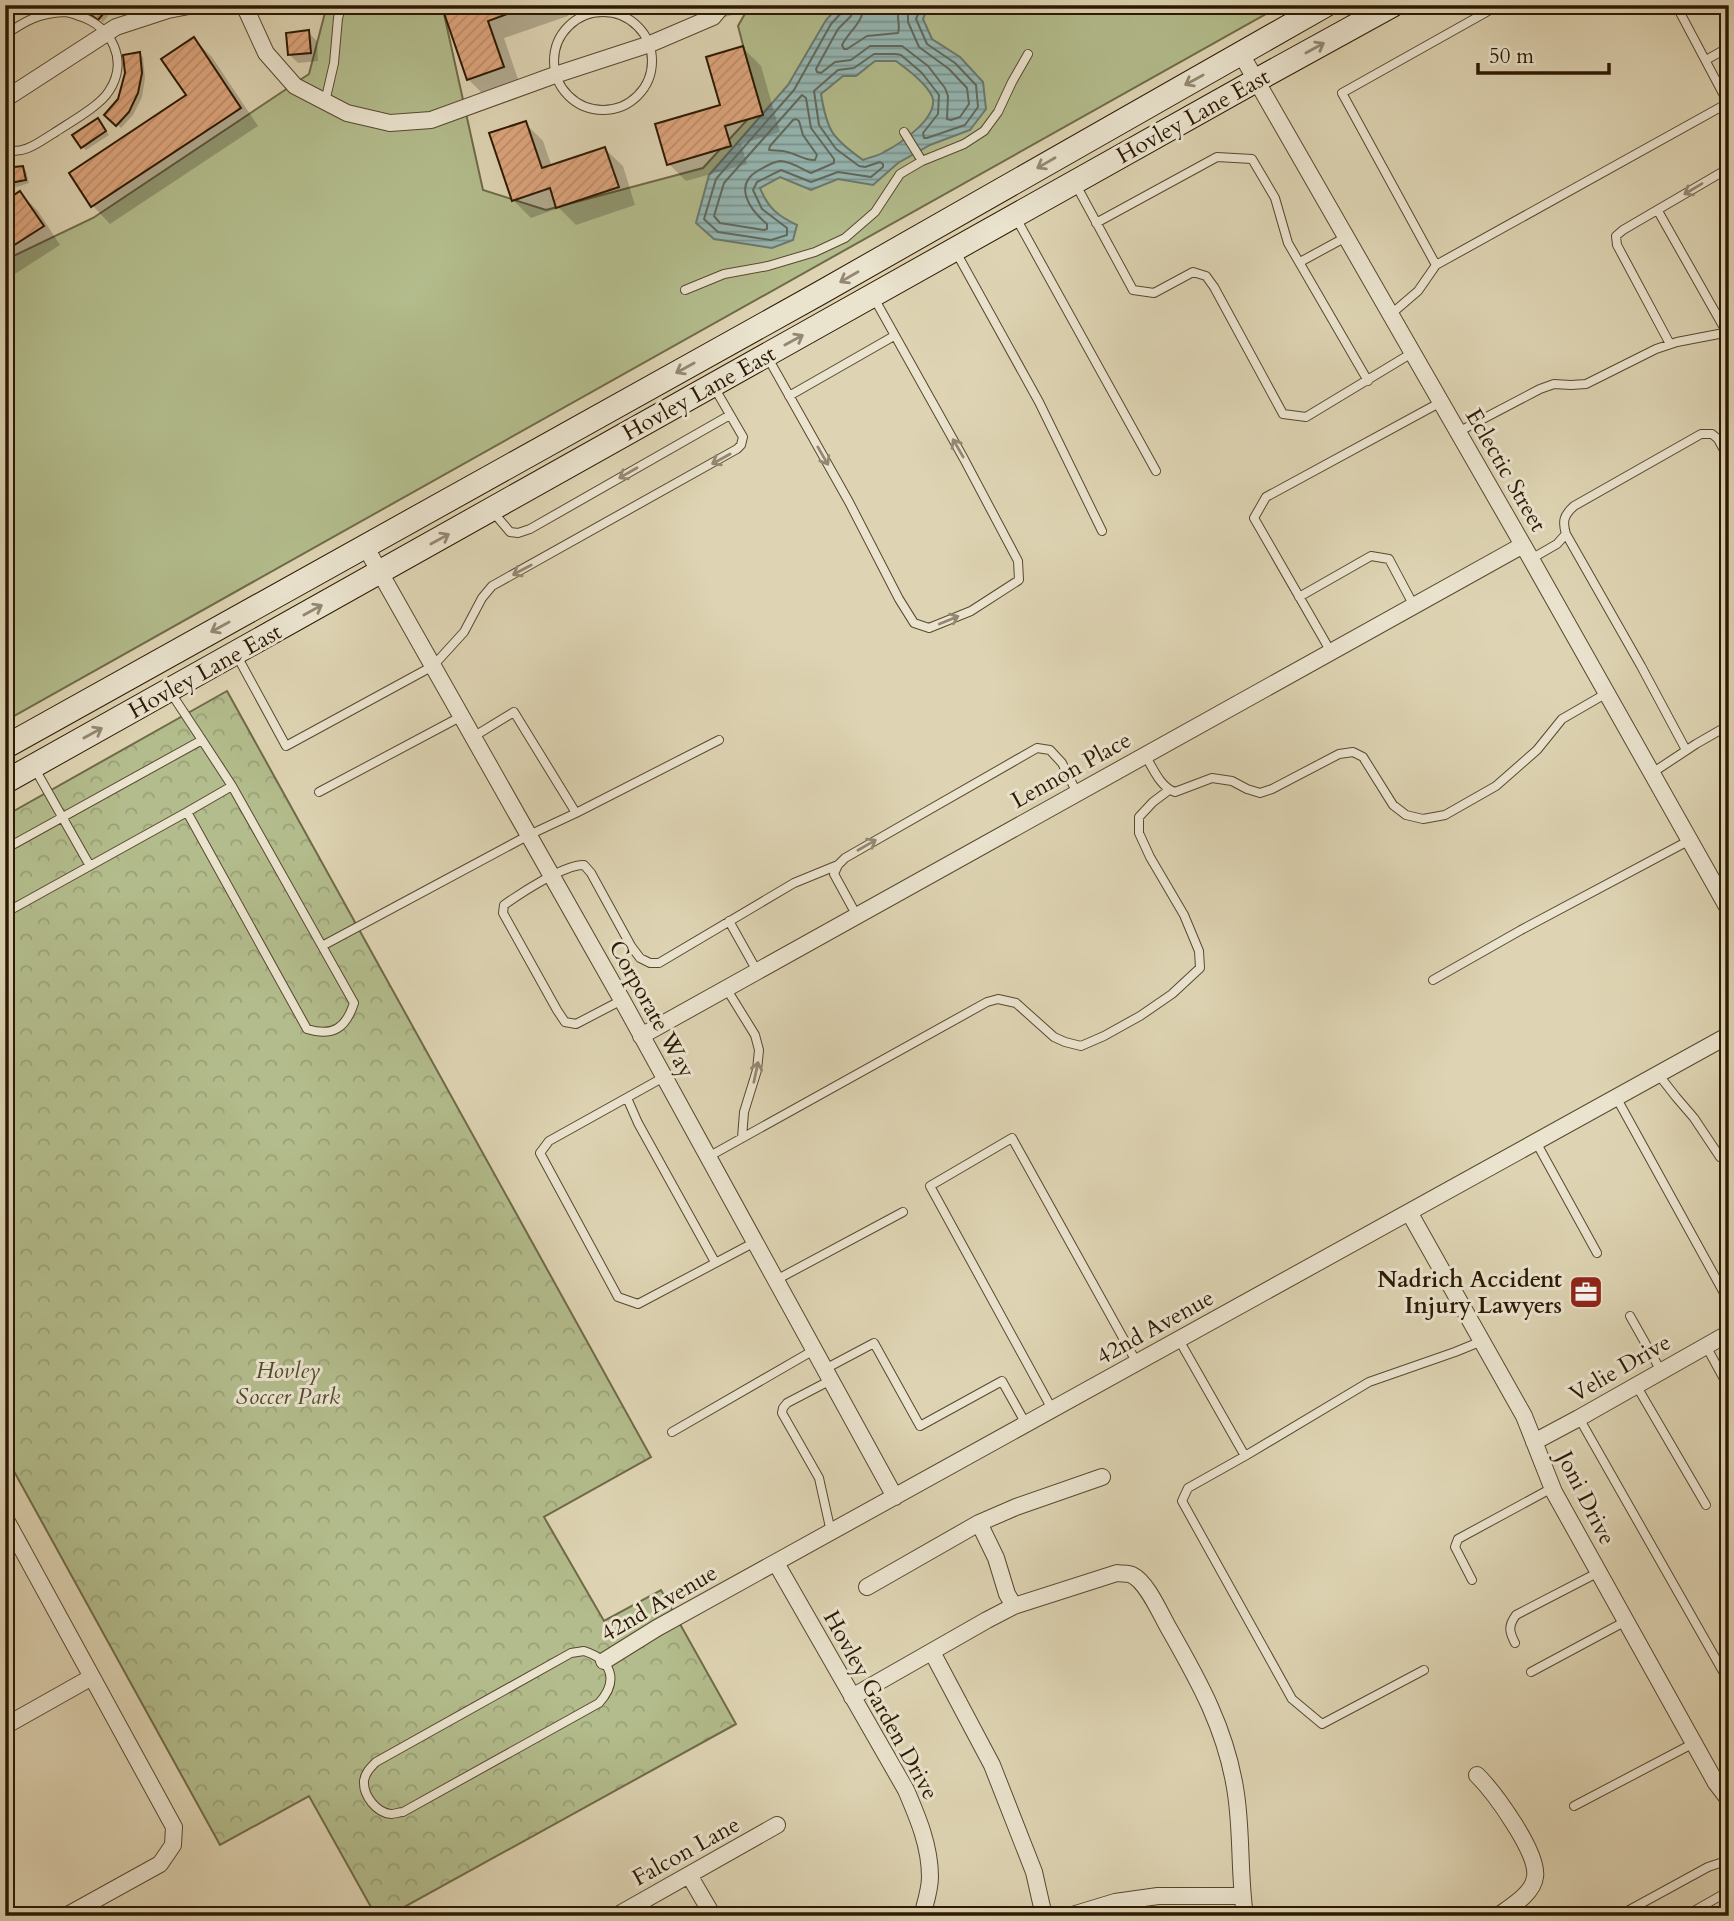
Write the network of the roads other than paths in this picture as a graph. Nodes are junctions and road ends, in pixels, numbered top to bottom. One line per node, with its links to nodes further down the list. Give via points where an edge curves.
1 (194, 5): 11 (street, via 129,22)
2 (244, 5): 21 (street, via 266,53 295,86)
3 (342, 5): 21 (lane)
4 (723, 5): 13 (street, via 713,17)
5 (1326, 5): 16 (street, Hovley Lane East)
6 (1393, 5): 19 (street, Hovley Lane East, one-way to 6)
7 (1475, 5): 10 (lane)
8 (1499, 5): 10 (lane)
9 (1676, 5): 17 (lane)
10 (1481, 16): 34 (lane, via 1342,93)
11 (107, 33): 12 (lane, via 92,20 66,11 29,18); 20 (street); 24 (lane, via 119,69 108,93 27,150)
12 (5, 35)
13 (650, 44): 18 (street); 18 (lane, via 631,20 618,13 587,13 559,38 553,60); 18 (lane, via 647,82 630,102 618,108 592,109 580,104 569,97)
14 (1729, 47): 17 (lane)
15 (1028, 54): 25 (lane, via 984,131)
16 (1241, 54): 19 (street, Eclectic Street); 22 (street, Hovley Lane East, one-way to 22)
17 (1706, 60): 34 (lane, via 1728,103)
18 (555, 75): 21 (street, via 431,120 390,124)
19 (1255, 81): 27 (street, Hovley Lane East); 31 (street, Eclectic Street)
20 (5, 99)
21 (324, 102)
22 (1148, 106): 27 (street, via 1085,159 1073,175); 37 (street, Hovley Lane East, one-way to 37)
23 (904, 132): 25 (lane)
24 (5, 150)
25 (922, 161): 35 (lane, via 900,174 875,212 845,238 815,252 724,274)
26 (1729, 168): 28 (lane, one-way to 28)
27 (1074, 182): 29 (street, Hovley Lane East); 30 (lane)
28 (1658, 211): 39 (lane); 41 (lane, via 1616,236)
29 (1015, 216): 32 (street, Hovley Lane East); 51 (lane)
30 (1096, 223): 33 (lane, via 1217,157 1252,159 1275,198); 44 (lane, via 1133,290 1154,293 1193,272 1206,276 1283,414 1306,417)
31 (1346, 237): 33 (lane); 38 (street, Eclectic Street)
32 (955, 249): 36 (street, Hovley Lane East); 53 (lane, via 1039,402)
33 (1300, 262): 44 (lane)
34 (1436, 265): 38 (lane, via 1419,290)
35 (685, 290)
36 (873, 296): 40 (lane); 43 (street, Hovley Lane East, one-way to 36)
37 (809, 299): 45 (street, via 720,365 713,373); 55 (street, Hovley Lane East, one-way to 55)
38 (1390, 315): 42 (street, Eclectic Street)
39 (1728, 332): 41 (lane)
40 (894, 336): 46 (lane); 46 (lane, one-way to 40, via 914,623 929,628 971,611 1019,580 1018,561)
41 (1670, 344): 49 (lane, via 1586,384 1539,389)
42 (1412, 353): 44 (lane); 47 (street, Eclectic Street)
43 (767, 355): 45 (street, Hovley Lane East); 46 (lane)
44 (1368, 381)
45 (713, 385): 48 (lane); 52 (street, Hovley Lane East)
46 (789, 396)
47 (1441, 402): 49 (street, Eclectic Street); 58 (lane, via 1266,497 1254,519)
48 (730, 415): 52 (lane, one-way to 52, via 530,529 510,532); 62 (lane, one-way to 62, via 743,437 737,450 492,586 464,632)
49 (1458, 432): 56 (street, Eclectic Street)
50 (1729, 459): 54 (lane, via 1718,439 1701,435 1574,506 1565,514)
51 (1156, 471)
52 (491, 510): 57 (street, Hovley Lane East, one-way to 52)
53 (1102, 531)
54 (1566, 534): 56 (lane, via 1558,544); 72 (lane)
55 (365, 546): 57 (street, Corporate Way); 63 (street, Hovley Lane East, one-way to 63)
56 (1527, 552): 59 (street, Lennon Place); 65 (street, Eclectic Street)
57 (381, 572): 61 (street, Hovley Lane East, one-way to 57); 62 (street, Corporate Way)
58 (1299, 597): 59 (lane, via 1371,556 1389,559); 60 (lane)
59 (1413, 606): 60 (street, Lennon Place)
60 (1331, 652): 73 (street, Lennon Place)
61 (236, 653): 62 (lane, via 286,746); 64 (street, Hovley Lane East)
62 (433, 666): 66 (street, Corporate Way)
63 (130, 677): 71 (street, Hovley Lane East); 74 (street, via 59,726 36,754)
64 (169, 691): 69 (lane); 74 (street, Hovley Lane East, one-way to 64)
65 (1607, 693): 75 (street, Eclectic Street); 78 (lane, via 1562,719 1537,750 1496,786 1445,815 1423,819 1406,815 1393,805 1363,757 1353,752 1339,754 1260,793 1212,778 1175,792)
66 (462, 716): 68 (street, Corporate Way); 79 (lane)
67 (1729, 725): 72 (lane)
68 (473, 737): 82 (lane, via 514,712); 84 (street, Corporate Way)
69 (202, 740): 77 (lane); 83 (lane)
70 (719, 740): 82 (lane)
71 (5, 747)
72 (1686, 750): 75 (lane)
73 (1145, 755): 78 (lane); 80 (street, Lennon Place)
74 (33, 767): 76 (street, Hovley Lane East); 83 (lane)
75 (1652, 773): 85 (street, Eclectic Street)
76 (5, 782)
77 (232, 786): 81 (lane); 94 (lane)
78 (1169, 790): 105 (lane, via 1139,817 1139,833 1199,951 1200,968 1172,994 1081,1046 1054,1037 1016,1003 987,1002)
79 (319, 792)
80 (1077, 793): 87 (lane, one-way to 80, via 1037,748 1050,750 1062,763); 92 (street, Lennon Place)
81 (187, 812): 88 (lane); 94 (lane, via 307,1029 322,1034 338,1028 350,1016 354,1003)
82 (576, 813): 84 (lane)
83 (62, 817): 86 (lane); 88 (lane)
84 (529, 835): 89 (street, Corporate Way); 94 (lane)
85 (1690, 841): 90 (street, Eclectic Street); 96 (lane)
86 (5, 849)
87 (838, 865): 92 (lane, via 834,874); 93 (lane, via 794,883)
88 (90, 866): 91 (lane)
89 (552, 876): 93 (lane, via 584,865 640,958 650,963 659,963); 98 (street, Corporate Way); 98 (lane, via 504,905 503,914 557,1010 565,1022 576,1024)
90 (1729, 910)
91 (5, 913)
92 (857, 916): 95 (street, Lennon Place)
93 (729, 921): 95 (lane)
94 (322, 946)
95 (757, 971): 97 (street, Lennon Place)
96 (1433, 980)
97 (726, 988): 100 (street, Lennon Place); 105 (lane, one-way to 97, via 759,1051 755,1035)
98 (622, 1000): 100 (street, Corporate Way)
99 (1729, 1035): 101 (street, 42nd Avenue)
100 (641, 1036): 102 (street, Corporate Way)
101 (1658, 1074): 103 (street, 42nd Avenue); 108 (lane)
102 (664, 1077): 104 (lane); 107 (street, Corporate Way)
103 (1616, 1097): 106 (street, 42nd Avenue); 115 (lane)
104 (627, 1098): 113 (lane); 113 (lane, via 549,1140 540,1153 618,1297 638,1304)
105 (742, 1138): 107 (lane)
106 (1536, 1142): 110 (street, 42nd Avenue); 112 (lane)
107 (708, 1157): 111 (street, Corporate Way)
108 (1720, 1157)
109 (904, 1212): 114 (lane)
110 (1409, 1212): 118 (street, 42nd Avenue); 119 (street, Joni Drive)
111 (755, 1242): 113 (lane); 114 (street, Corporate Way)
112 (1597, 1253)
113 (715, 1262)
114 (776, 1280): 121 (street, Corporate Way)
115 (1729, 1302)
116 (1630, 1316): 123 (lane)
117 (1729, 1333): 120 (street, Velie Drive)
118 (1179, 1340): 122 (street, 42nd Avenue); 132 (lane)
119 (1482, 1341): 131 (street, Joni Drive); 132 (lane, via 1369,1382)
120 (1706, 1346): 123 (street, Velie Drive); 126 (lane)
121 (814, 1350): 124 (street, Corporate Way); 130 (lane)
122 (1137, 1363): 127 (street, 42nd Avenue); 127 (lane, via 1012,1138 930,1186)
123 (1661, 1371): 125 (street, Velie Drive)
124 (828, 1374): 129 (lane, via 874,1343 920,1426 1002,1381); 135 (street, Corporate Way); 139 (lane, via 787,1403 782,1413 819,1478)
125 (1636, 1385): 128 (street, Velie Drive); 136 (lane)
126 (1728, 1385)
127 (1052, 1409): 129 (street, 42nd Avenue)
128 (1580, 1418): 131 (street, Velie Drive); 152 (lane)
129 (1026, 1424): 135 (street, 42nd Avenue)
130 (672, 1432)
131 (1534, 1442): 134 (street, Joni Drive)
132 (1245, 1456): 149 (lane, via 1188,1488 1182,1500 1292,1699 1322,1724)
133 (1102, 1477): 138 (street)
134 (1552, 1488): 141 (street, Joni Drive); 142 (lane, via 1458,1539 1455,1547)
135 (895, 1497): 139 (street, 42nd Avenue)
136 (1706, 1505)
137 (5, 1518): 151 (street)
138 (979, 1523): 143 (street); 144 (street)
139 (831, 1532): 140 (street, 42nd Avenue)
140 (776, 1563): 148 (street, 42nd Avenue); 153 (street, Hovley Garden Drive)
141 (1599, 1572): 145 (street, Joni Drive); 146 (lane, via 1516,1615 1509,1632)
142 (1472, 1580)
143 (867, 1587)
144 (1014, 1606): 147 (street); 163 (street, via 1116,1573 1131,1574 1143,1584 1204,1690 1228,1756 1236,1795)
145 (1626, 1621): 150 (lane); 155 (street, Joni Drive)
146 (1515, 1643)
147 (932, 1651): 153 (street); 168 (street, via 992,1765 1034,1872)
148 (604, 1661): 148 (lane, via 584,1651 571,1653 388,1755 368,1771 366,1794 380,1810 403,1812 598,1703 611,1683)
149 (1424, 1670)
150 (1531, 1672)
151 (92, 1677): 154 (street); 165 (street, via 174,1827 173,1845 160,1864)
152 (1729, 1682)
153 (852, 1697): 164 (street, Hovley Garden Drive, via 906,1790 919,1822 930,1880)
154 (5, 1726)
155 (1694, 1743): 157 (street, Joni Drive); 158 (lane)
156 (1477, 1775): 171 (street, via 1492,1789 1533,1863 1535,1877 1529,1889)
157 (1729, 1800)
158 (1574, 1806)
159 (777, 1825): 161 (street, Falcon Lane)
160 (1729, 1860): 172 (lane, via 1708,1867)
161 (689, 1875): 166 (street, Falcon Lane); 167 (street)
162 (1729, 1891): 173 (lane)
163 (1242, 1896): 169 (street, via 1158,1896 1115,1902); 170 (street)
164 (925, 1915)
165 (66, 1916)
166 (616, 1916)
167 (713, 1916)
168 (1044, 1916)
169 (1069, 1916)
170 (1245, 1916)
171 (1498, 1916)
172 (1622, 1916)
173 (1685, 1916)

